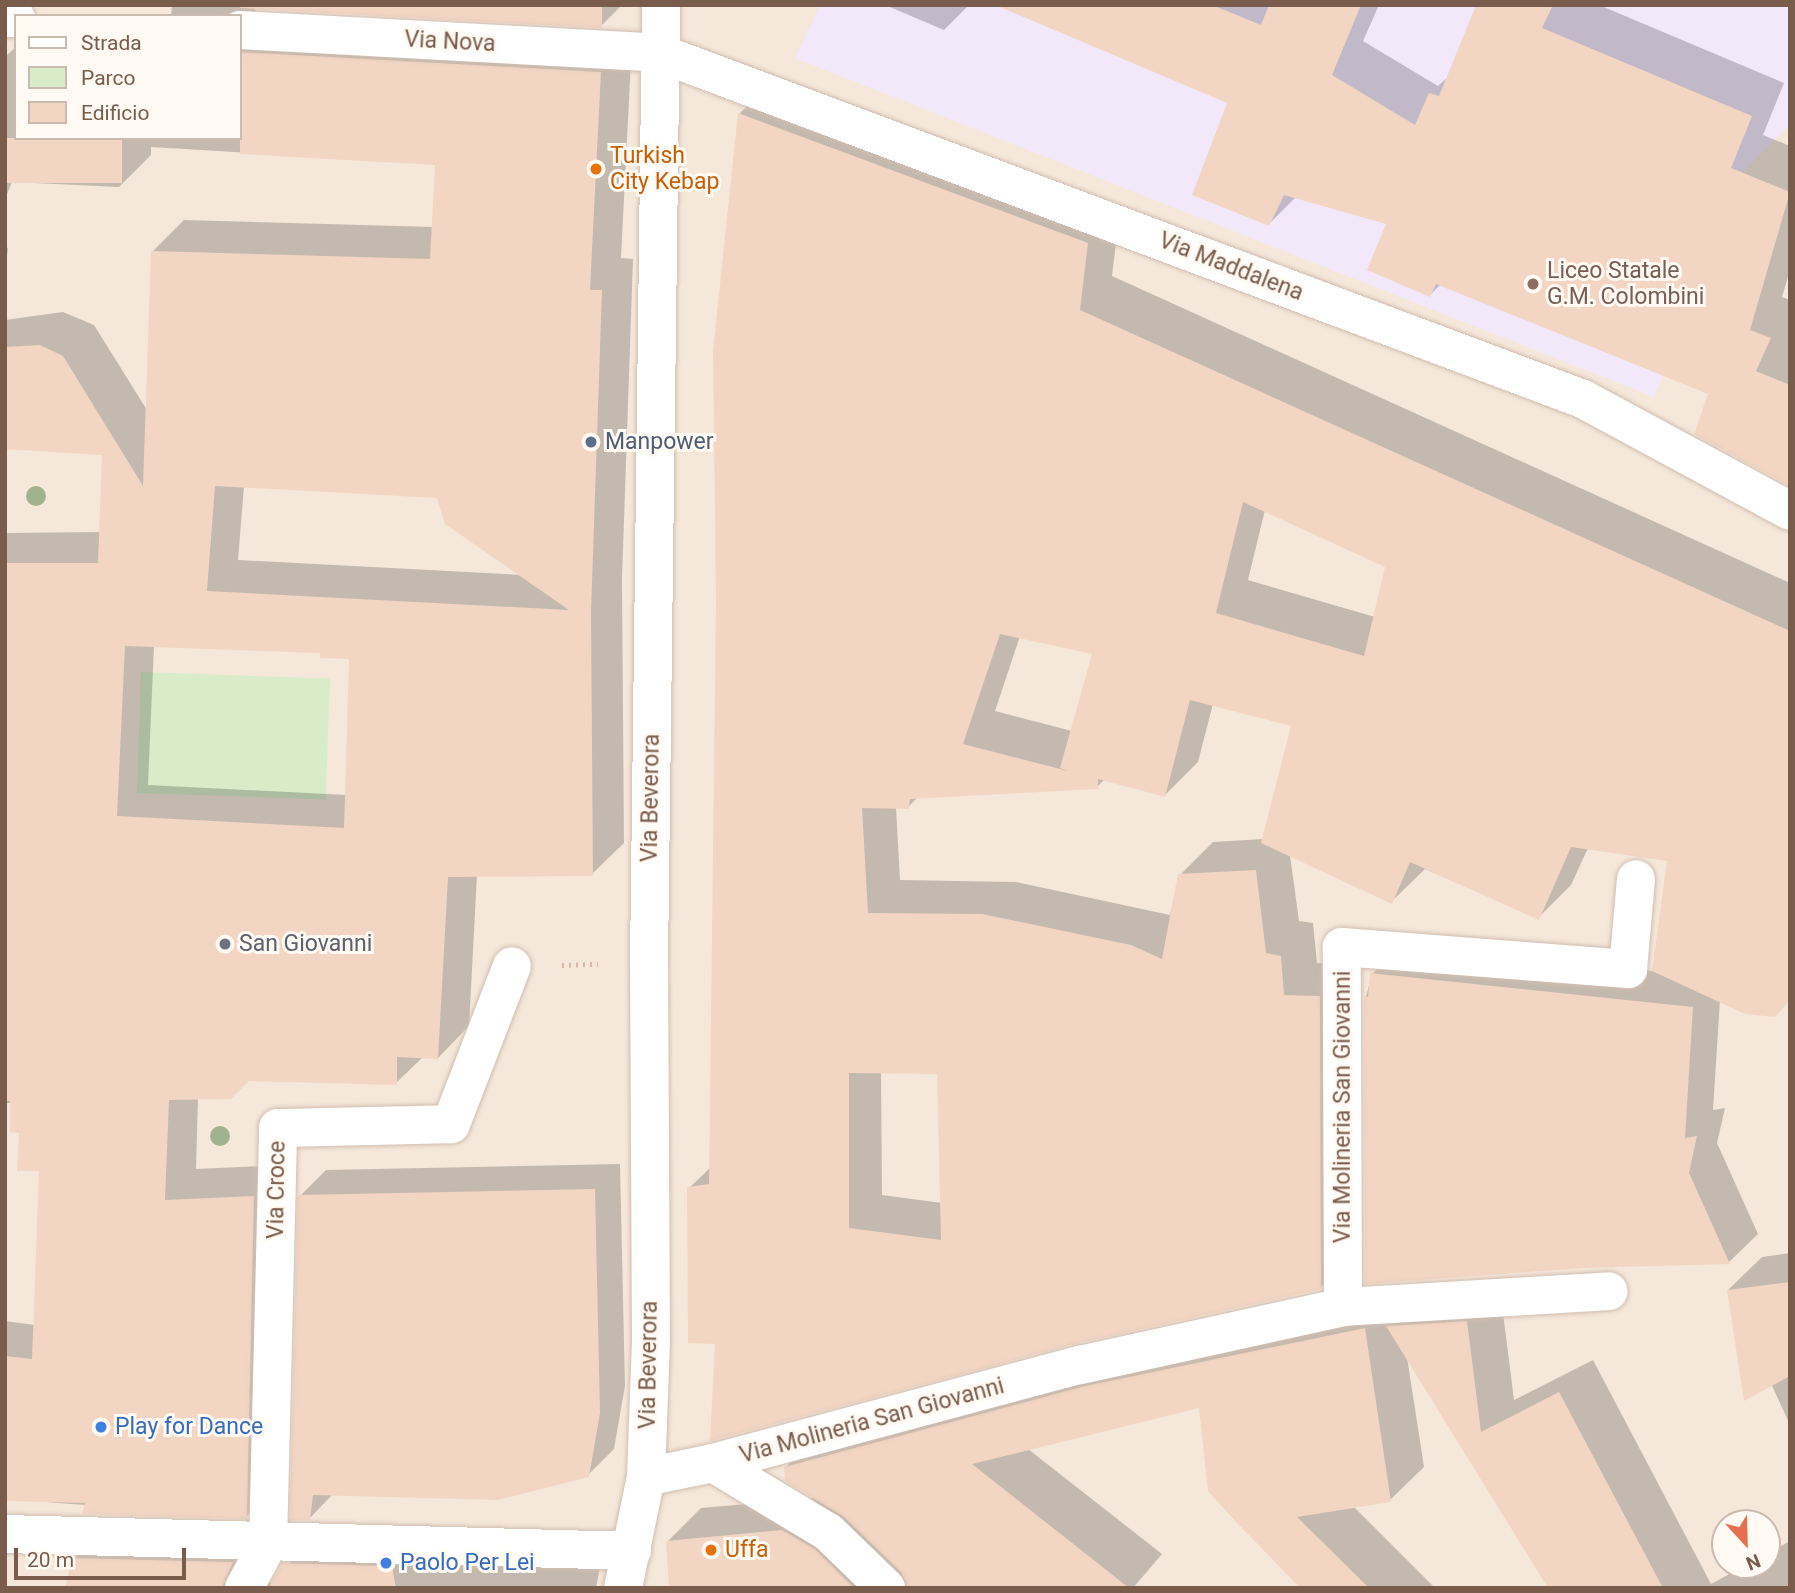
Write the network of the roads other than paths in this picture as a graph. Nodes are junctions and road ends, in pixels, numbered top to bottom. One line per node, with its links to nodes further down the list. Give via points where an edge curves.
1 (661, 5): 3 (street, Via Beverora)
2 (242, 30): 3 (street, Via Nova)
3 (659, 53): 4 (street, Via Maddalena, via 1583,399); 10 (street, Via Beverora, via 649,962 651,1340)
4 (1790, 511)
5 (1636, 879): 8 (street, Via Molineria San Giovanni, via 1628,969 1342,947)
6 (512, 966): 12 (street, Via Croce, via 451,1124 278,1128)
7 (1609, 1291): 8 (street, Via Molineria San Giovanni)
8 (1343, 1307): 9 (street, Via Molineria San Giovanni, via 1080,1364)
9 (713, 1464): 10 (street, Via Molineria San Giovanni); 16 (street, via 828,1532)
10 (646, 1477): 13 (street, Via Beverora)
11 (5, 1534): 12 (street)
12 (268, 1544): 13 (street); 14 (street, Via Croce)
13 (632, 1551): 15 (street, Via Beverora)
14 (244, 1588)
15 (623, 1588)
16 (887, 1588)

